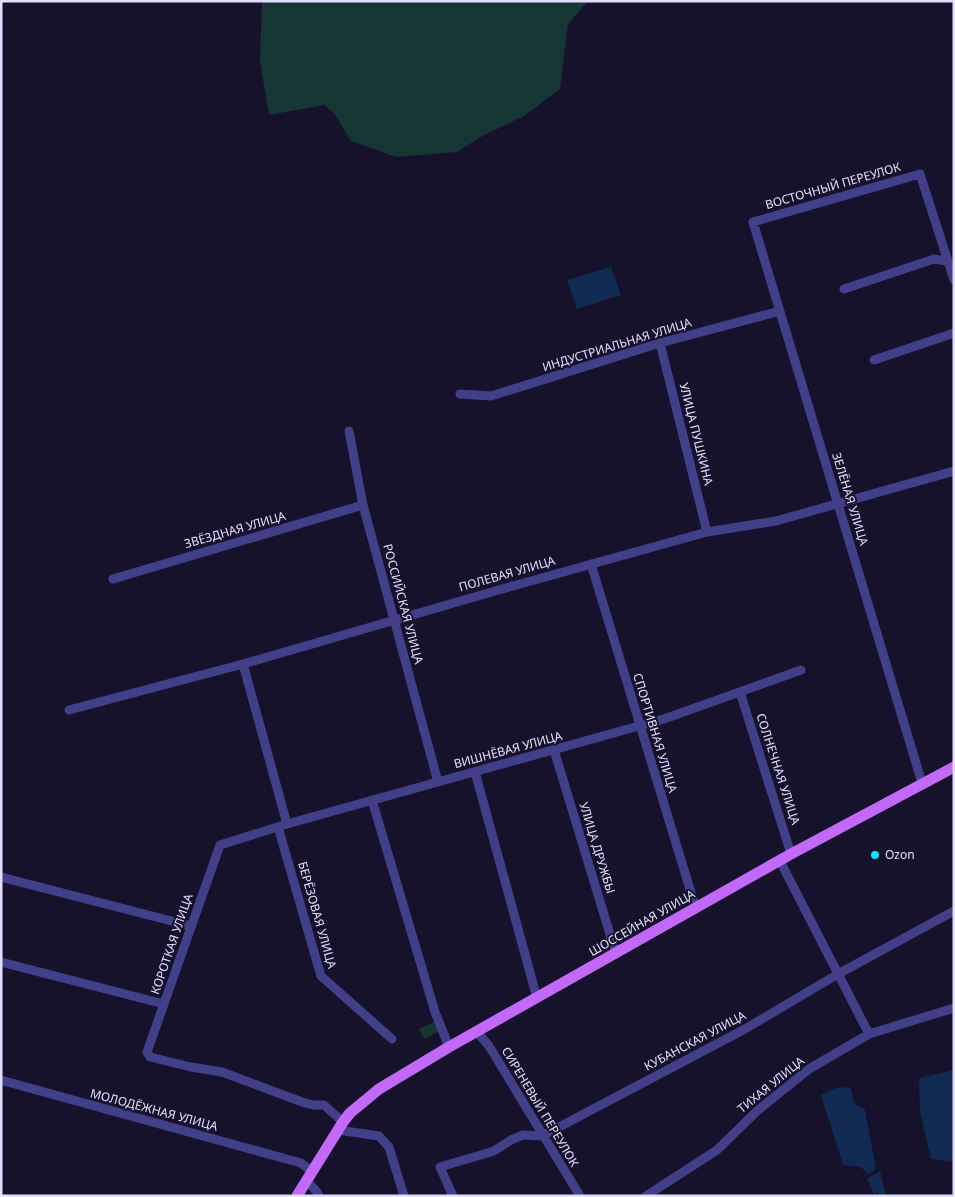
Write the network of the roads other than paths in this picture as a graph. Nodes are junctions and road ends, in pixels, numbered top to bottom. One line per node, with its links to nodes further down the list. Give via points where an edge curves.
1 (753, 222): 2 (street, ВОСТОЧНЫЙ ПЕРЕУЛОК, via 920,174); 5 (street, ЗЕЛЁНАЯ УЛИЦА)
2 (946, 260): 3 (street); 4 (street, via 934,260)
3 (954, 280)
4 (844, 289)
5 (780, 311): 7 (street, ИНДУСТРИАЛЬНАЯ УЛИЦА); 12 (street, ЗЕЛЁНАЯ УЛИЦА)
6 (954, 333): 8 (street)
7 (660, 343): 9 (street, ИНДУСТРИАЛЬНАЯ УЛИЦА, via 491,396); 14 (street, УЛИЦА ПУШКИНА)
8 (874, 360)
9 (460, 394)
10 (349, 431): 13 (street, РОССИЙСКАЯ УЛИЦА)
11 (954, 471): 12 (street, ПОЛЕВАЯ УЛИЦА)
12 (838, 504): 14 (street, ПОЛЕВАЯ УЛИЦА, via 776,521); 27 (street, ЗЕЛЁНАЯ УЛИЦА)
13 (364, 505): 16 (street, ЗВЁЗДНАЯ УЛИЦА); 17 (street, РОССИЙСКАЯ УЛИЦА)
14 (707, 532): 15 (street, ПОЛЕВАЯ УЛИЦА)
15 (591, 564): 17 (street, ПОЛЕВАЯ УЛИЦА); 22 (street, СПОРТИВНАЯ УЛИЦА)
16 (113, 579)
17 (395, 620): 18 (street, ПОЛЕВАЯ УЛИЦА); 26 (street, РОССИЙСКАЯ УЛИЦА)
18 (244, 664): 21 (street, ПОЛЕВАЯ УЛИЦА); 29 (street, БЕРЁЗОВАЯ УЛИЦА)
19 (801, 670): 20 (street, ВИШНЁВАЯ УЛИЦА)
20 (740, 692): 22 (street, ВИШНЁВАЯ УЛИЦА); 31 (street, СОЛНЕЧНАЯ УЛИЦА)
21 (69, 710)
22 (640, 727): 23 (street, ВИШНЁВАЯ УЛИЦА); 34 (street, СПОРТИВНАЯ УЛИЦА)
23 (554, 750): 25 (street, ВИШНЁВАЯ УЛИЦА); 37 (street, УЛИЦА ДРУЖБЫ)
24 (954, 767): 27 (main road, ШОССЕЙНАЯ УЛИЦА)
25 (475, 772): 26 (street, ВИШНЁВАЯ УЛИЦА); 40 (street)
26 (438, 782): 28 (street, ВИШНЁВАЯ УЛИЦА)
27 (922, 783): 31 (main road, ШОССЕЙНАЯ УЛИЦА)
28 (372, 800): 29 (street, ВИШНЁВАЯ УЛИЦА); 46 (street, via 435,1012)
29 (282, 825): 30 (street, ВИШНЁВАЯ УЛИЦА); 45 (street, БЕРЁЗОВАЯ УЛИЦА, via 321,976)
30 (220, 844): 36 (street, КОРОТКАЯ УЛИЦА)
31 (791, 854): 32 (main road, ШОССЕЙНАЯ УЛИЦА)
32 (780, 861): 34 (main road, ШОССЕЙНАЯ УЛИЦА); 39 (street)
33 (1, 877): 36 (street)
34 (696, 908): 37 (main road, ШОССЕЙНАЯ УЛИЦА)
35 (954, 910): 39 (street, КУБАНСКАЯ УЛИЦА)
36 (191, 926): 41 (street, КОРОТКАЯ УЛИЦА)
37 (616, 954): 40 (main road, ШОССЕЙНАЯ УЛИЦА)
38 (1, 962): 41 (street)
39 (838, 974): 44 (street); 49 (street, КУБАНСКАЯ УЛИЦА, via 745,1029)
40 (537, 998): 43 (main road, ШОССЕЙНАЯ УЛИЦА)
41 (164, 1004): 48 (street, КОРОТКАЯ УЛИЦА, via 147,1052 150,1057 222,1072 308,1104 324,1105)
42 (954, 1008): 44 (street, ТИХАЯ УЛИЦА)
43 (477, 1032): 46 (main road, ШОССЕЙНАЯ УЛИЦА); 49 (street, СИРЕНЕВЫЙ ПЕРЕУЛОК, via 489,1046)
44 (869, 1034): 56 (street, ТИХАЯ УЛИЦА, via 809,1069 757,1111 717,1150)
45 (392, 1039)
46 (449, 1047): 48 (main road, ШОССЕЙНАЯ УЛИЦА, via 379,1089)
47 (1, 1080): 50 (street, МОЛОДЁЖНАЯ УЛИЦА, via 301,1163)
48 (344, 1122): 50 (main road, ШОССЕЙНАЯ УЛИЦА); 53 (street, via 379,1136 390,1147)
49 (542, 1136): 54 (street, КУБАНСКАЯ УЛИЦА, via 523,1135 494,1151 440,1167); 55 (street, СИРЕНЕВЫЙ ПЕРЕУЛОК)
50 (309, 1176): 51 (main road, ШОССЕЙНАЯ УЛИЦА); 52 (street)
51 (297, 1196)
52 (318, 1196)
53 (404, 1196)
54 (453, 1196)
55 (580, 1196)
56 (646, 1196)

